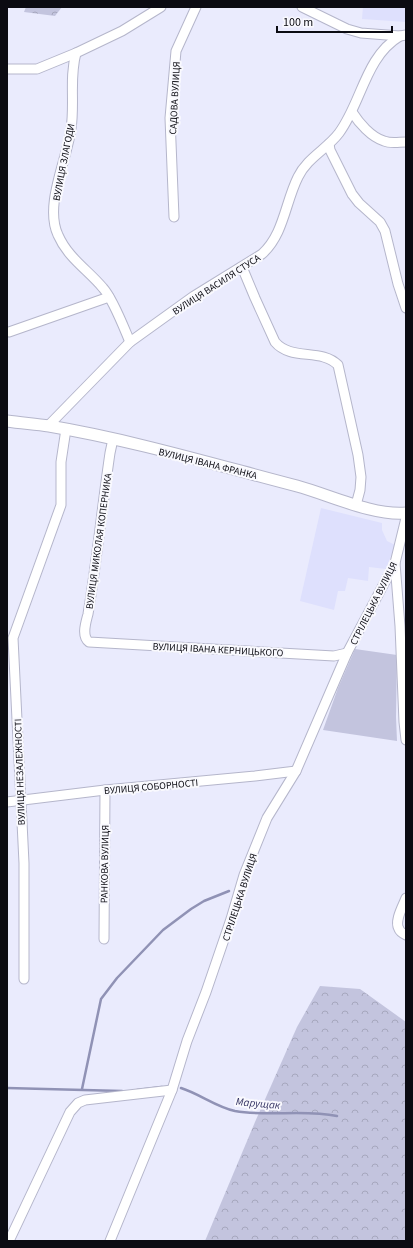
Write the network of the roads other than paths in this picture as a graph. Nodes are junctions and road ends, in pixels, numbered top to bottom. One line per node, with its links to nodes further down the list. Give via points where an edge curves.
1 (161, 7): 5 (street, via 122,31)
2 (196, 7): 10 (street, САДОВА ВУЛИЦЯ, via 176,51 170,118)
3 (302, 7): 4 (street, via 361,33)
4 (403, 35): 7 (street, ВУЛИЦЯ ВАСИЛЯ СТУСА, via 390,42 378,56)
5 (76, 53): 6 (street, via 37,69); 12 (street, ВУЛИЦЯ ЗЛАГОДИ, via 72,79 71,128 57,187 53,211 54,226 69,254)
6 (7, 69)
7 (352, 112): 8 (street, via 371,134 378,138 390,143); 9 (street, ВУЛИЦЯ ВАСИЛЯ СТУСА)
8 (406, 142)
9 (328, 144): 11 (street, ВУЛИЦЯ ВАСИЛЯ СТУСА, via 298,175 284,218 267,249); 13 (street, via 352,194 380,222 385,231)
10 (174, 217)
11 (242, 267): 15 (street, ВУЛИЦЯ ВАСИЛЯ СТУСА, via 194,296); 20 (street, via 275,342 287,351 327,358 334,360 338,365 361,477)
12 (109, 297): 14 (street); 15 (street, ВУЛИЦЯ ЗЛАГОДИ)
13 (406, 308)
14 (9, 332)
15 (130, 342): 17 (street, ВУЛИЦЯ ВАСИЛЯ СТУСА)
16 (7, 421): 17 (street, ВУЛИЦЯ ІВАНА ФРАНКА)
17 (48, 426): 18 (street, ВУЛИЦЯ ІВАНА ФРАНКА)
18 (66, 429): 19 (street, ВУЛИЦЯ ІВАНА ФРАНКА); 25 (street, ВУЛИЦЯ НЕЗАЛЕЖНОСТІ, via 61,462 61,505)
19 (113, 439): 20 (street, ВУЛИЦЯ ІВАНА ФРАНКА, via 305,488); 26 (street, ВУЛИЦЯ МИКОЛАЯ КОПЕРНИКА, via 86,627 85,636)
20 (356, 505): 21 (street, ВУЛИЦЯ ІВАНА ФРАНКА, via 390,513)
21 (406, 513)
22 (406, 518): 23 (street, СТРІЛЕЦЬКА ВУЛИЦЯ)
23 (394, 563): 24 (street); 27 (street, СТРІЛЕЦЬКА ВУЛИЦЯ)
24 (403, 627): 28 (street)
25 (10, 638): 31 (street, ВУЛИЦЯ НЕЗАЛЕЖНОСТІ)
26 (89, 642): 27 (street, ВУЛИЦЯ ІВАНА КЕРНИЦЬКОГО, via 334,656)
27 (347, 653): 29 (street, СТРІЛЕЦЬКА ВУЛИЦЯ)
28 (406, 740)
29 (296, 771): 30 (street, ВУЛИЦЯ СОБОРНОСТІ); 37 (street, СТРІЛЕЦЬКА ВУЛИЦЯ, via 267,818 244,875)
30 (105, 790): 31 (street, ВУЛИЦЯ СОБОРНОСТІ); 35 (street, РАНКОВА ВУЛИЦЯ)
31 (20, 801): 32 (street, ВУЛИЦЯ СОБОРНОСТІ); 36 (street, ВУЛИЦЯ НЕЗАЛЕЖНОСТІ, via 24,863)
32 (7, 802)
33 (406, 898): 34 (street, via 398,924 400,931)
34 (406, 935)
35 (104, 939)
36 (24, 979)
37 (172, 1090): 38 (street, via 78,1102 70,1112); 39 (street, СТРІЛЕЦЬКА ВУЛИЦЯ)
38 (9, 1241)
39 (110, 1241)

